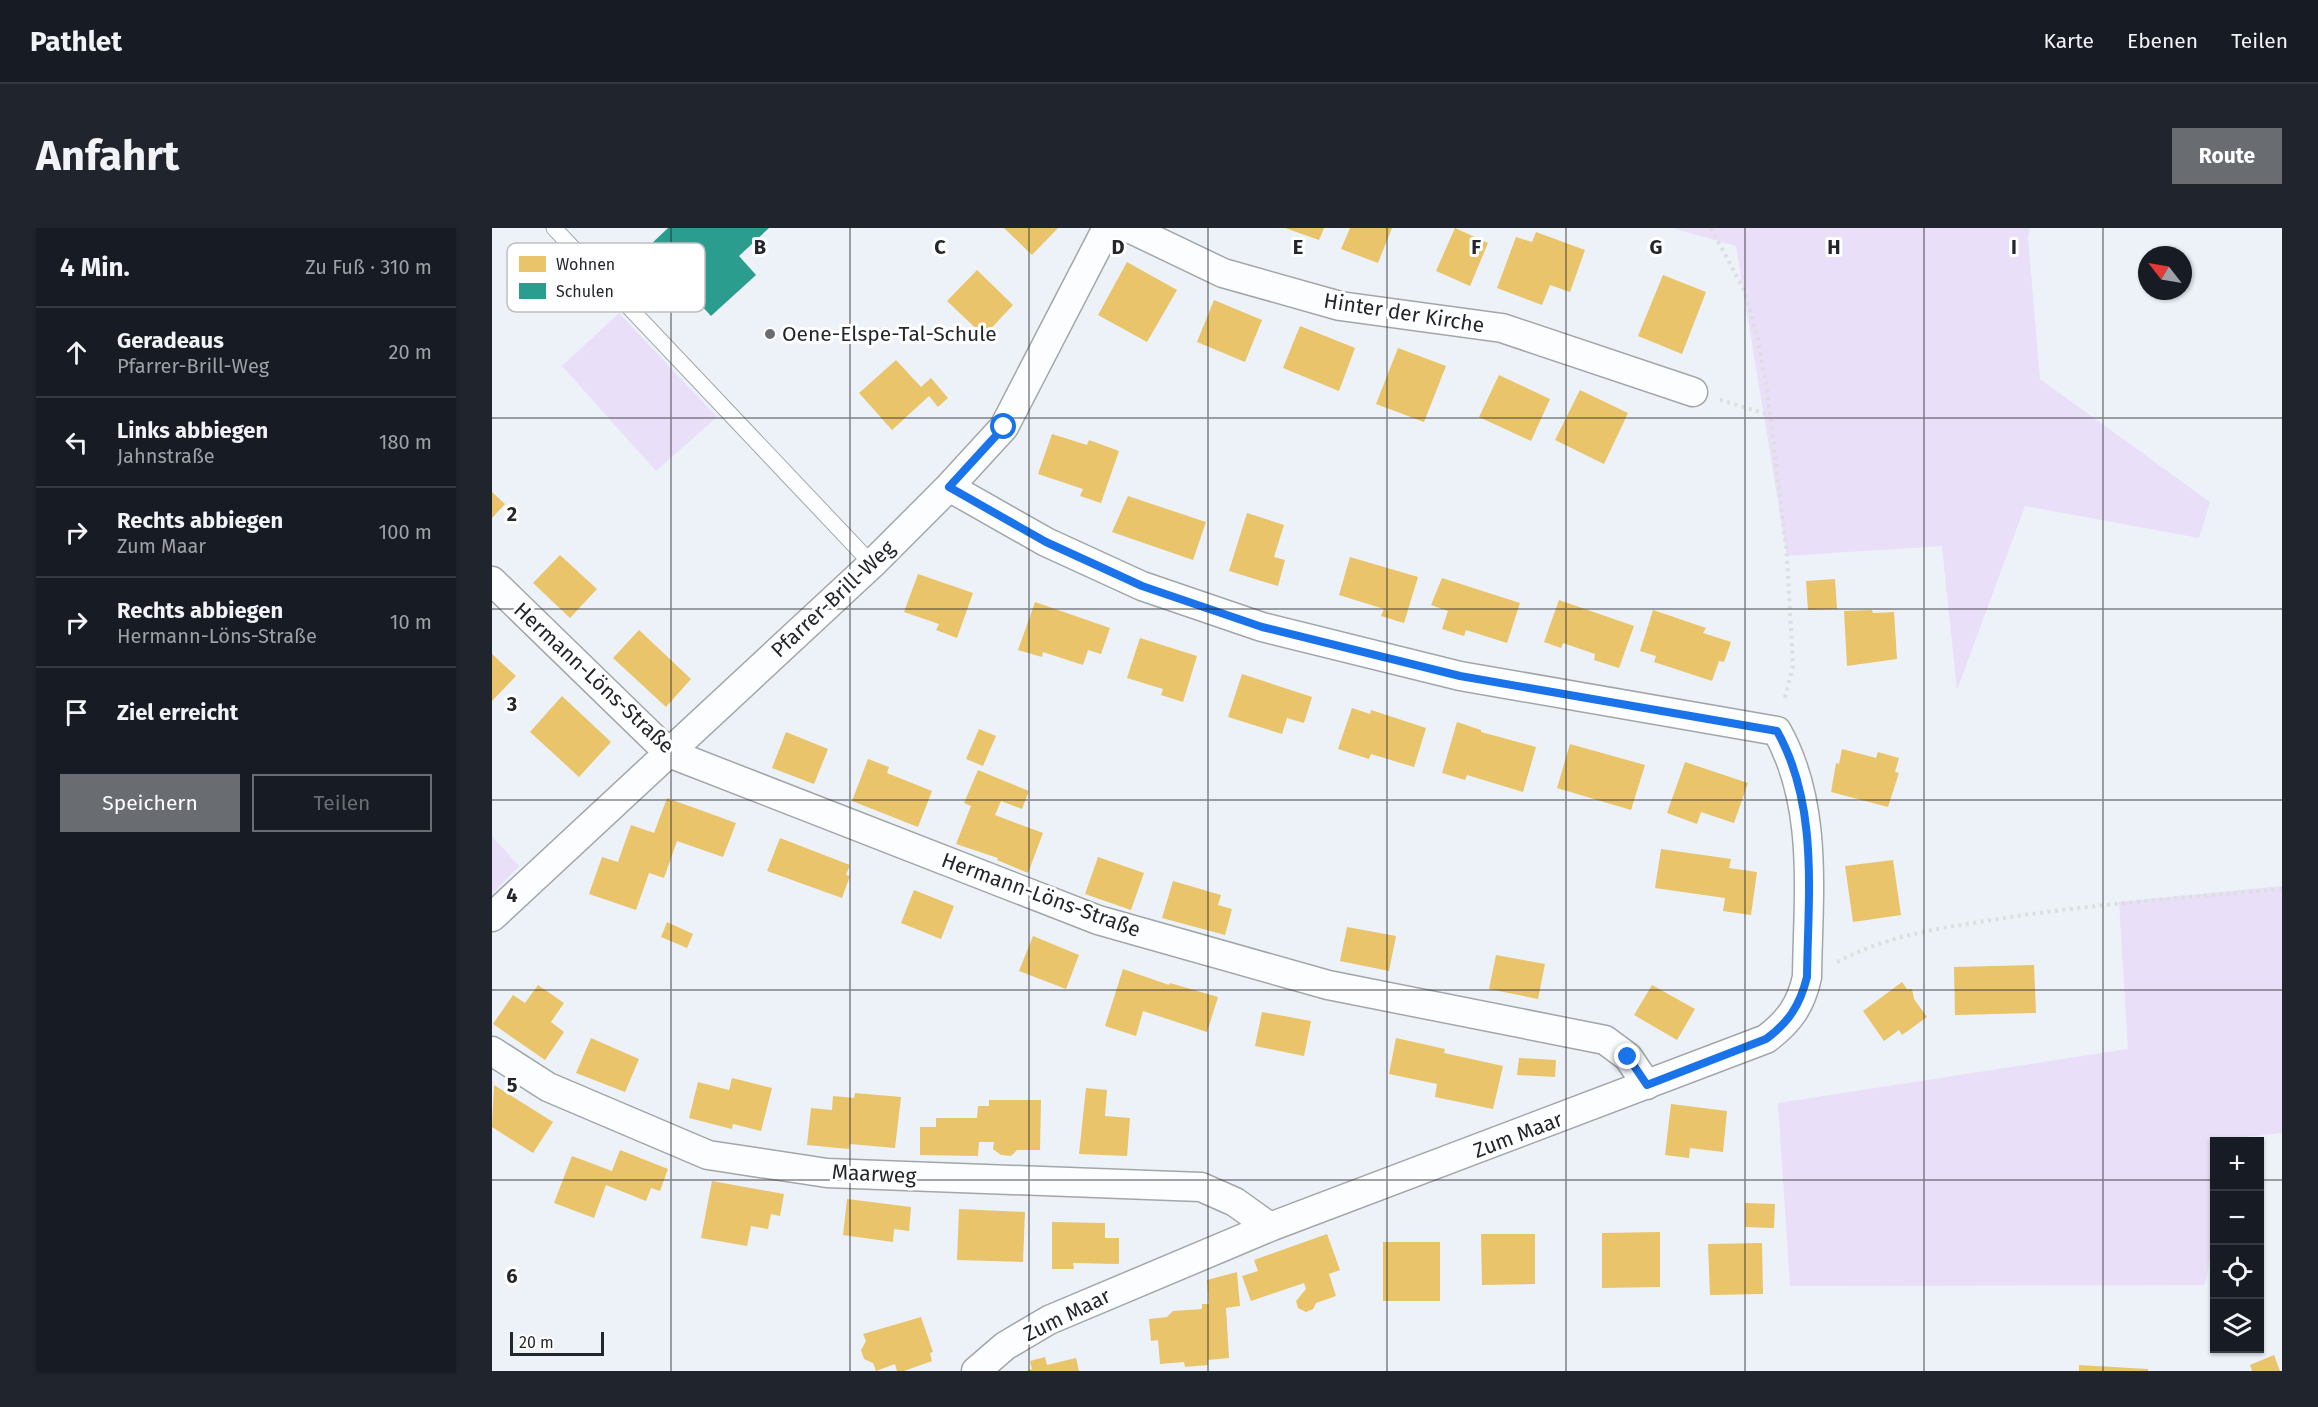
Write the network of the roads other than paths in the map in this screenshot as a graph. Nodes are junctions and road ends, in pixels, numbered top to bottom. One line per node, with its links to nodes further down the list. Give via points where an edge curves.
1 (554, 228): 4 (lane)
2 (1107, 228): 7 (street, Pfarrer-Brill-Weg, via 1004,427)
3 (1129, 228): 6 (street, Hinter der Kirche, via 1223,273 1340,306 1502,328)
4 (568, 243)
5 (634, 312): 8 (lane)
6 (1693, 392)
7 (949, 487): 8 (street, Pfarrer-Brill-Weg); 13 (street, Zum Maar, via 1046,542 1142,586 1262,627 1460,676 1777,731 1790,755 1809,841 1807,977 1803,995 1794,1013 1766,1039)
8 (872, 564): 10 (street, Pfarrer-Brill-Weg)
9 (492, 581): 10 (street, Hermann-Löns-Straße)
10 (669, 753): 11 (street, Pfarrer-Brill-Weg); 13 (street, Hermann-Löns-Straße, via 1098,920 1328,985 1605,1040 1628,1057)
11 (492, 917)
12 (492, 1051): 14 (street, Maarweg, via 548,1087 708,1155 827,1173 1201,1187 1235,1202)
13 (1647, 1085): 14 (street, Zum Maar)
14 (1270, 1227): 15 (street, Zum Maar, via 1049,1320 1005,1346)
15 (976, 1371)

